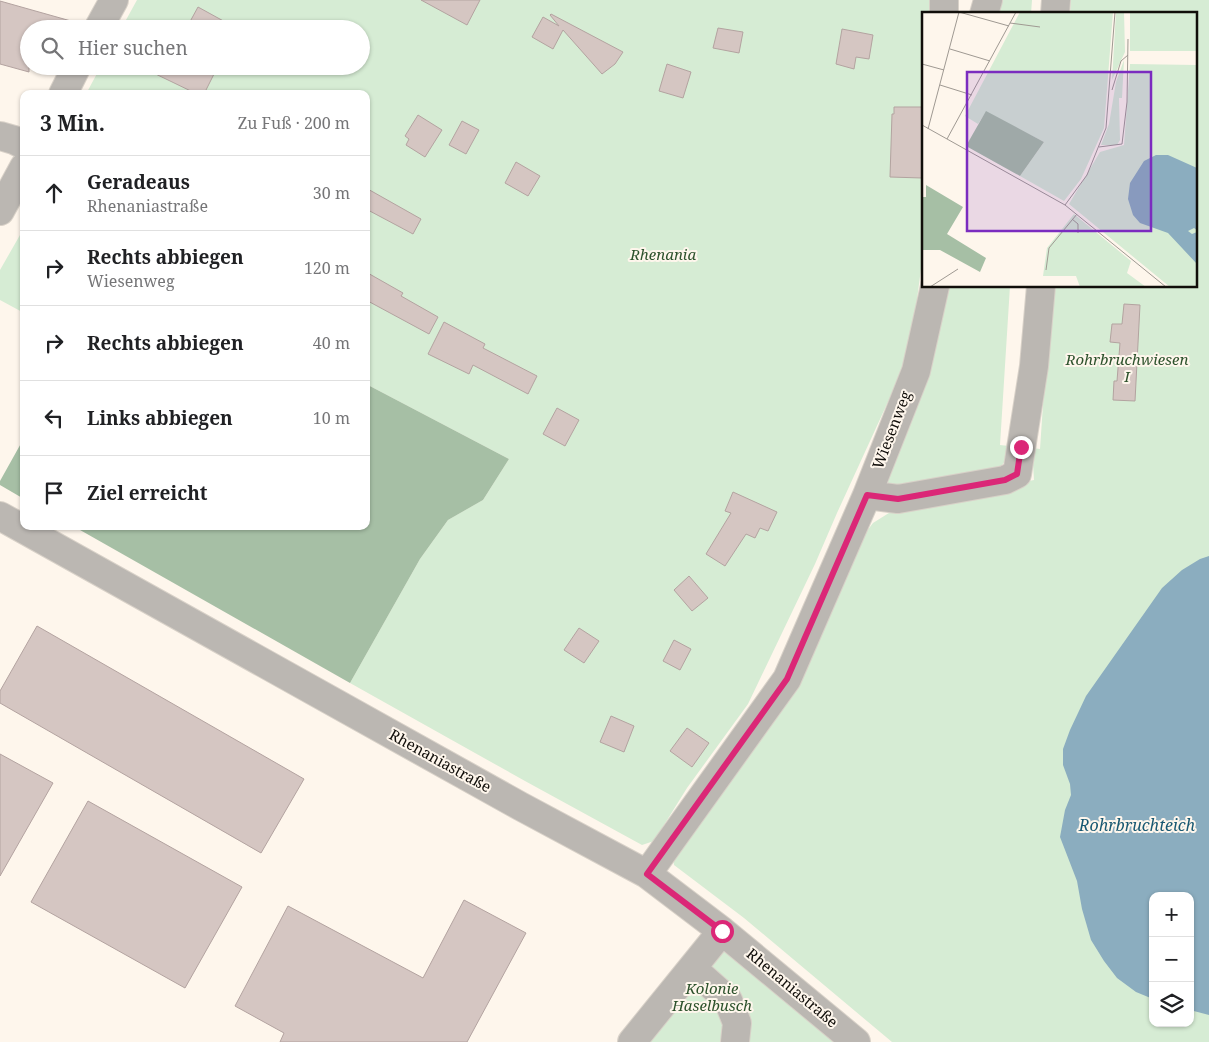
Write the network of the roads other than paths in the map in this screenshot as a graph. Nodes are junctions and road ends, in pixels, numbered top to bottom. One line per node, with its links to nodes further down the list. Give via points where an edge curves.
1 (114, 0): 2 (street)
2 (103, 20)
3 (72, 75): 4 (street)
4 (65, 90)
5 (0, 136): 6 (street)
6 (20, 142)
7 (20, 174): 8 (street)
8 (0, 211)
9 (935, 288): 11 (street, Wiesenweg, via 916,371)
10 (1041, 288): 11 (street, via 1034,366 1017,474 1005,480 898,499)
11 (867, 495): 15 (street, Wiesenweg, via 787,679)
12 (0, 516): 13 (street, Rhenaniastraße)
13 (20, 527)
14 (25, 530): 15 (street, Rhenaniastraße)
15 (647, 874): 16 (street, Rhenaniastraße)
16 (722, 931): 17 (street); 20 (street, Rhenaniastraße)
17 (692, 968): 18 (street); 19 (street, via 728,1000 738,1022)
18 (632, 1042)
19 (735, 1042)
20 (856, 1042)

